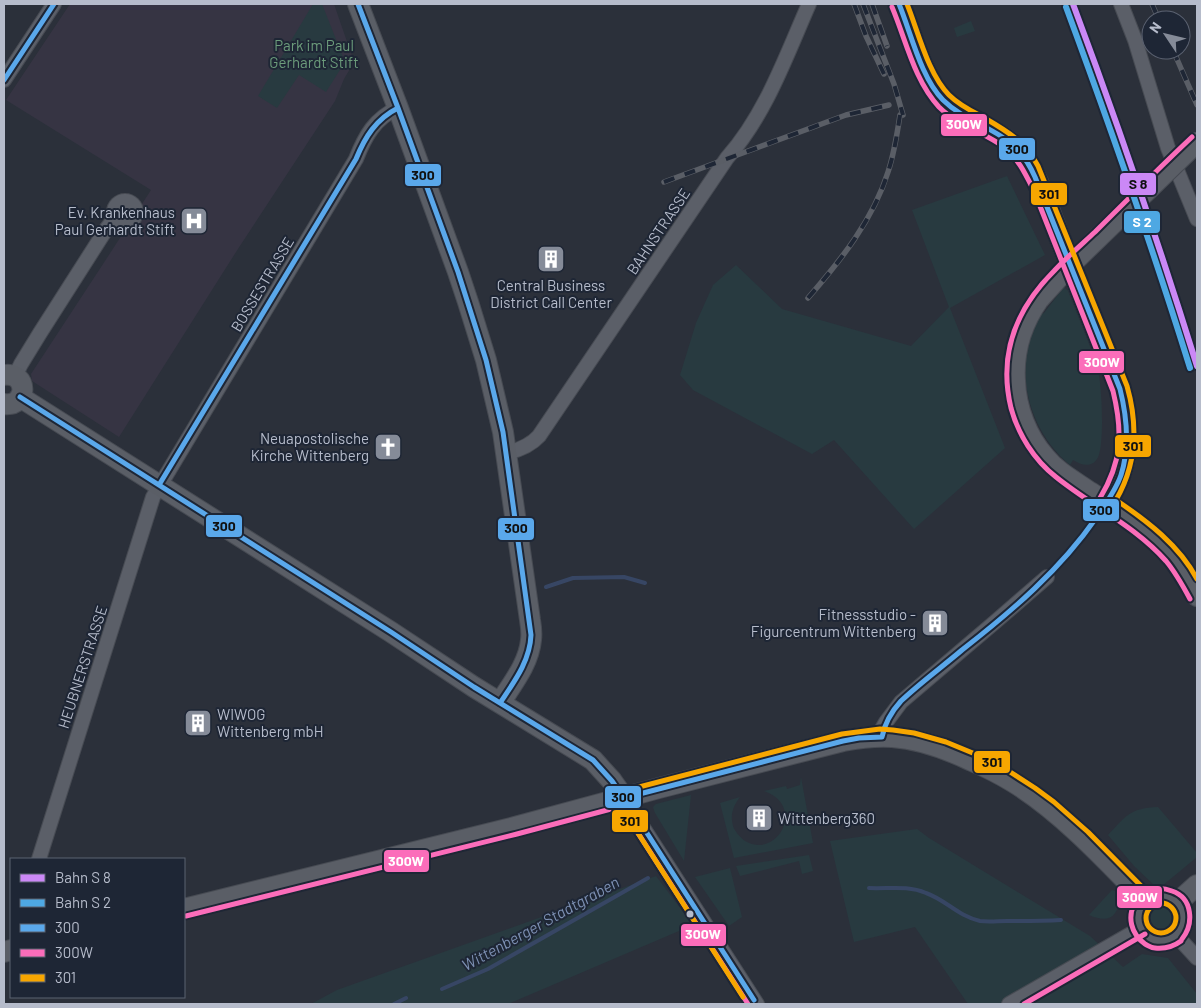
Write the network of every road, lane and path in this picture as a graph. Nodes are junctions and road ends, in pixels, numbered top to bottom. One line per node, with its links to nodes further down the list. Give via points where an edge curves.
1 (54, 4): 6 (street)
2 (358, 4): 7 (street)
3 (809, 4): 13 (street, BAHNSTRASSE, via 768,95 737,147 539,436 534,442)
4 (899, 4): 15 (street, via 924,71 936,92 963,115 995,132 1018,150 1030,166 1045,201 1125,407 1124,460 1119,479)
5 (1121, 4): 10 (street, via 1168,148)
6 (4, 80)
7 (398, 108): 13 (street, via 477,331); 14 (street, BOSSESTRASSE, via 386,113 370,132)
8 (1197, 142): 15 (street, bridge, via 1039,299 1027,317 1017,346 1014,370 1016,395 1030,436 1043,456 1063,474)
9 (115, 218): 11 (street, via 21,364)
10 (1197, 219)
11 (9, 376): 12 (street, via 20,380 22,386 22,392)
12 (12, 400): 14 (street)
13 (507, 453): 18 (street, via 532,639 523,665)
14 (159, 486): 18 (street); 21 (street, HEUBNERSTRASSE, via 148,511)
15 (1106, 502): 17 (street, via 1167,549)
16 (1047, 577): 19 (street, via 900,702 882,729)
17 (1197, 596)
18 (500, 703): 20 (street, via 593,760)
19 (882, 736): 20 (street, via 843,741); 23 (street, via 933,745 961,755 1013,782 1065,822)
20 (624, 798): 25 (street); 29 (street)
21 (38, 858)
22 (1197, 886): 24 (street)
23 (1146, 901): 24 (street, via 1163,896); 26 (street, via 1139,913)
24 (1177, 903): 27 (street, via 1184,919)
25 (185, 909)
26 (1141, 928): 27 (street, via 1149,938 1157,940); 30 (street)
27 (1176, 935): 28 (street)
28 (1197, 958)
29 (753, 1003)
30 (1009, 1004)

